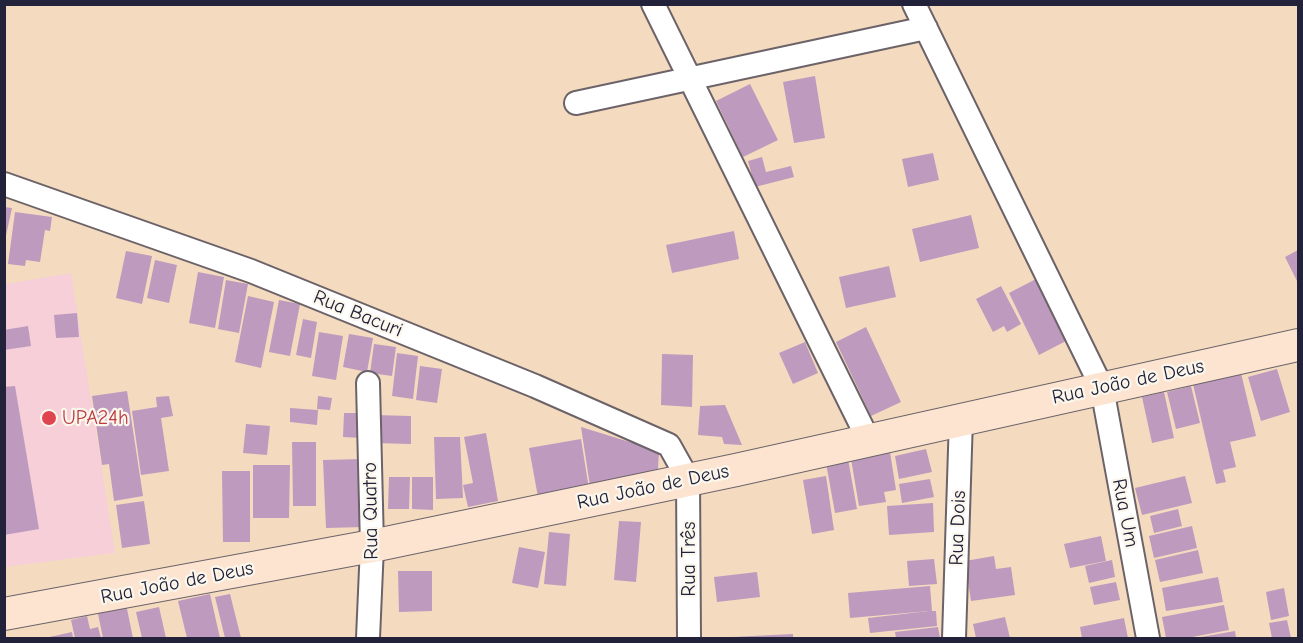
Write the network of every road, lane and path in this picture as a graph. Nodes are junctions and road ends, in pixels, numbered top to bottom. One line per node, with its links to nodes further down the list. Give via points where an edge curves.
1 (652, 4): 4 (street)
2 (914, 4): 3 (street, Rua Um)
3 (926, 28): 4 (street); 9 (street, Rua Um)
4 (689, 78): 5 (street); 11 (street)
5 (576, 103)
6 (4, 184): 12 (street, Rua Bacuri, via 251,271 629,426 669,445)
7 (1298, 346): 9 (street, Rua João de Deus)
8 (368, 383): 13 (street, Rua Quatro)
9 (1102, 388): 10 (street, Rua João de Deus); 18 (street, Rua Um)
10 (962, 418): 11 (street, Rua João de Deus); 17 (street, Rua Dois)
11 (868, 439): 12 (street, Rua João de Deus)
12 (688, 479): 13 (street, Rua João de Deus); 16 (street, Rua Três)
13 (372, 546): 14 (street, Rua João de Deus); 15 (street, Rua Quatro)
14 (4, 614)
15 (368, 639)
16 (689, 639)
17 (954, 639)
18 (1148, 639)

